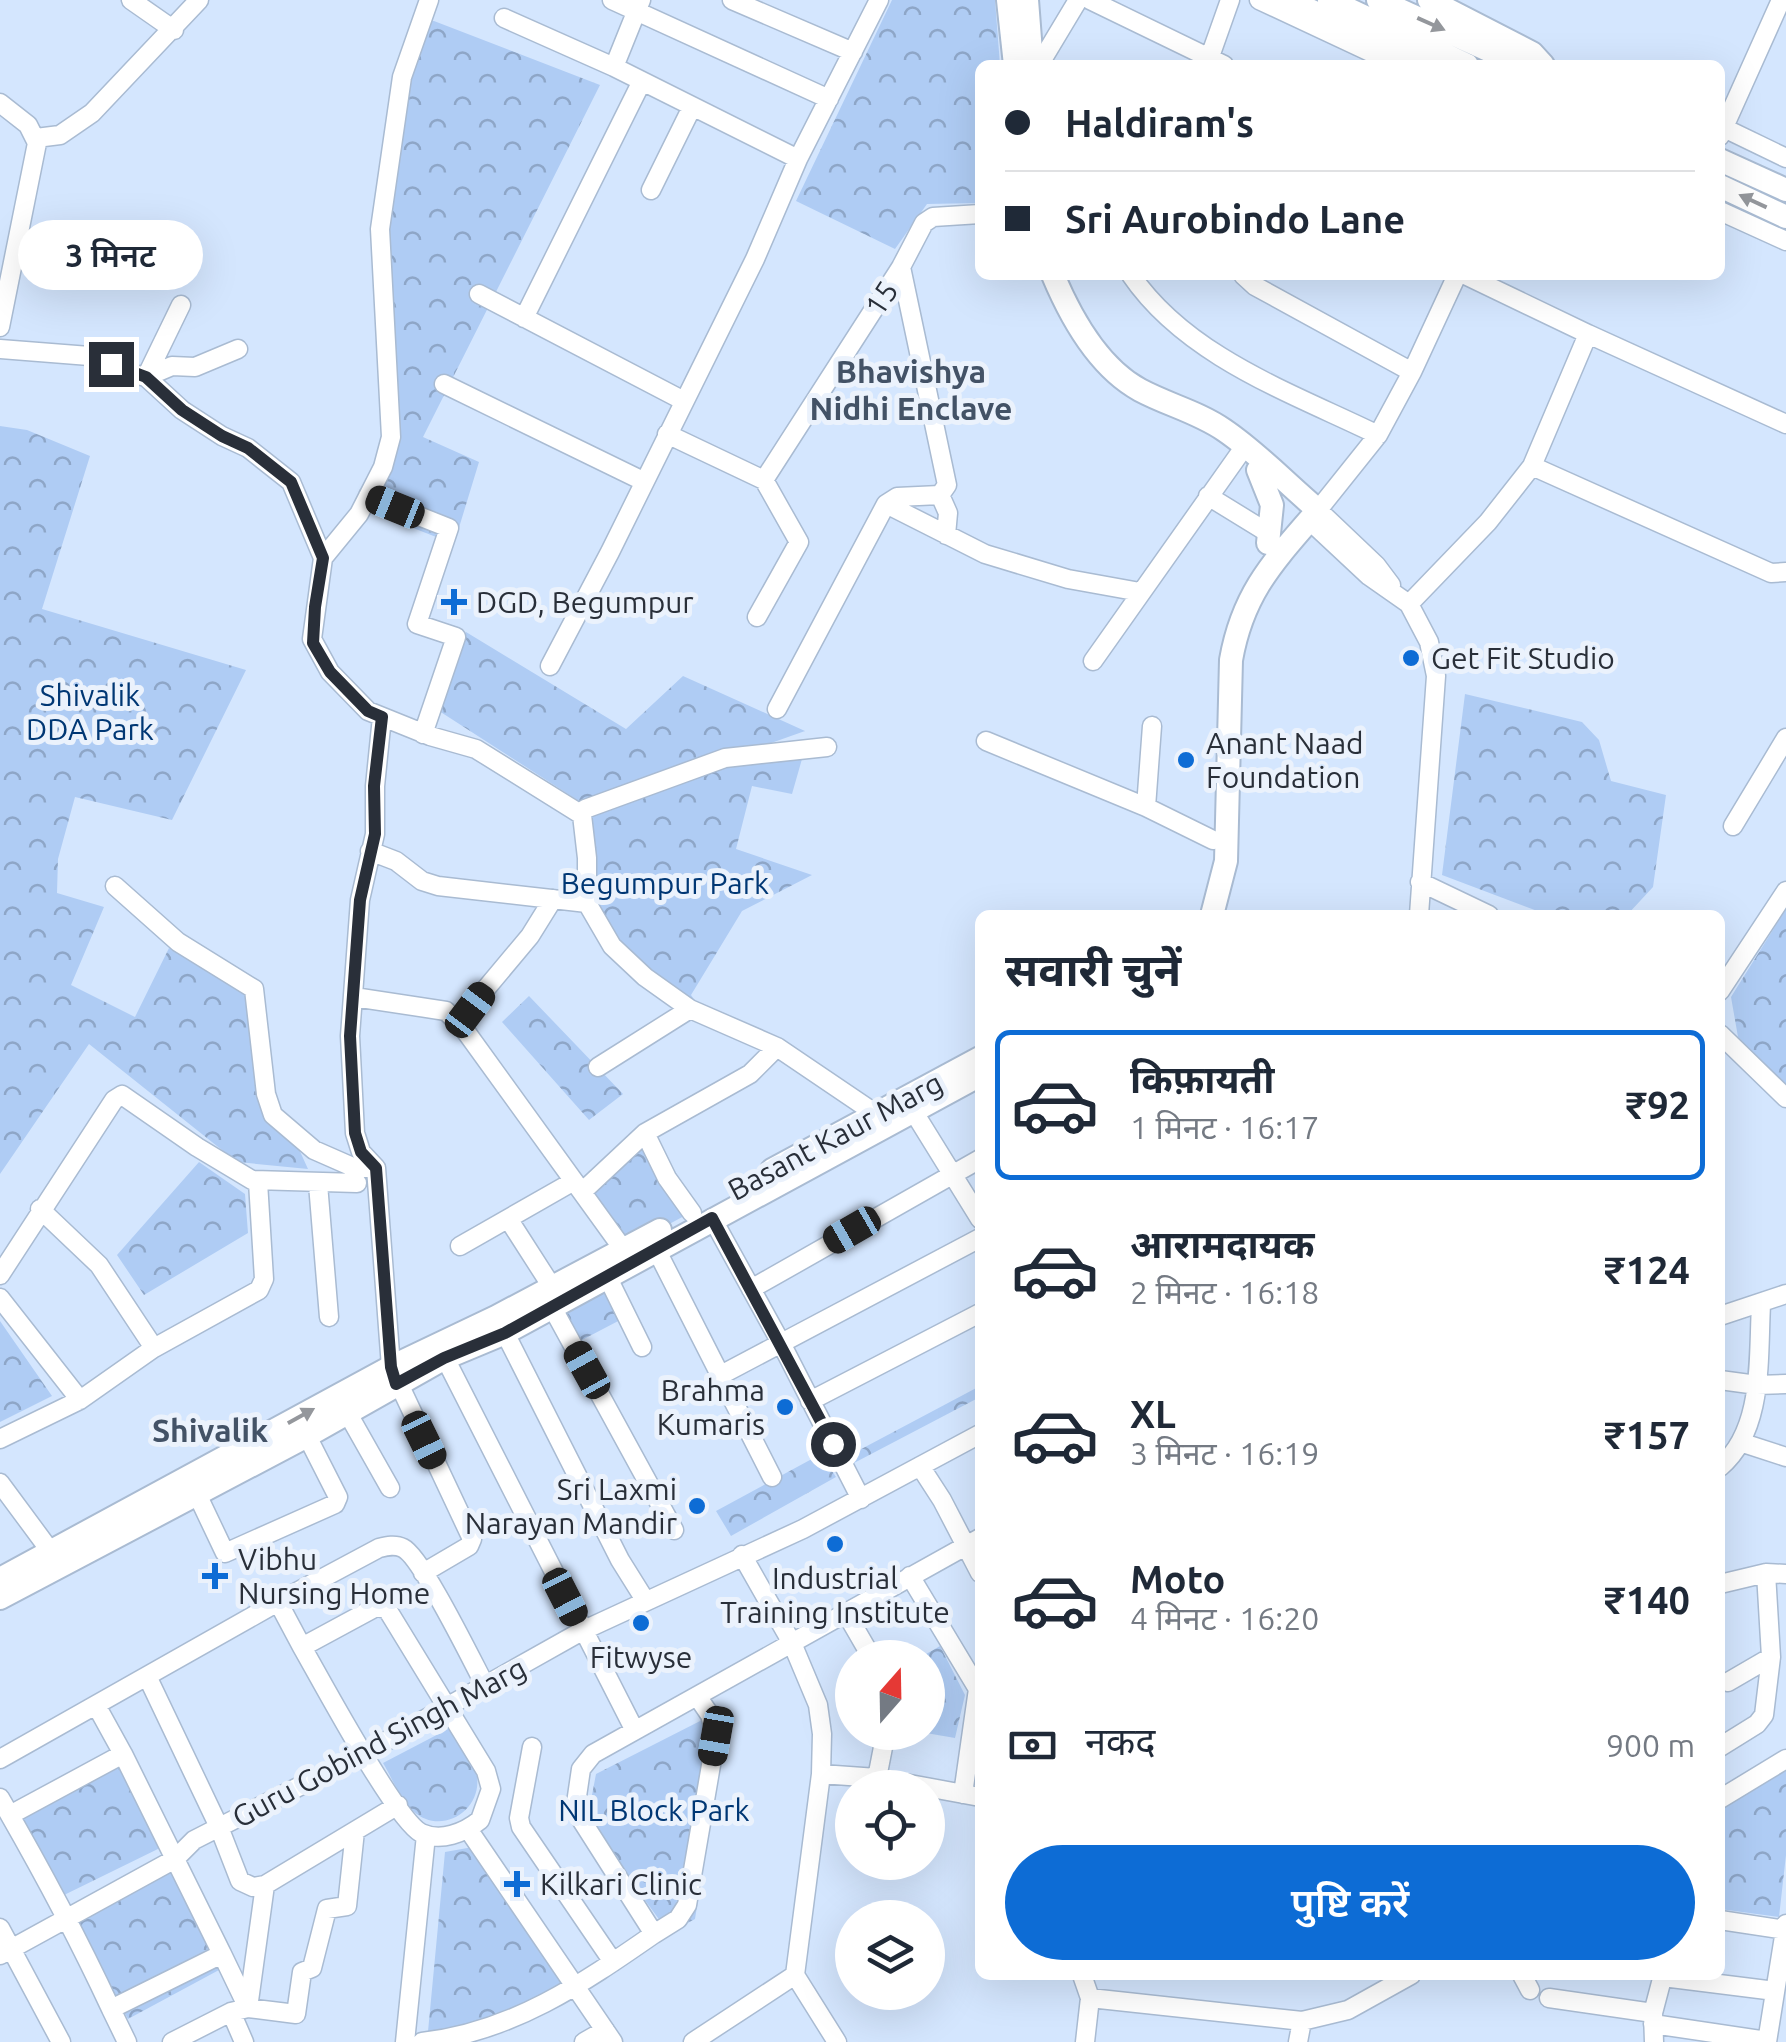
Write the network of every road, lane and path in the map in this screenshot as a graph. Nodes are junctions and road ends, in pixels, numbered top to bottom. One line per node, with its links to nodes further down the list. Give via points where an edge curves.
1 (131, 0): 20 (street)
2 (199, 0): 20 (street)
3 (429, 0): 76 (street, via 402,77 380,228 391,438)
4 (612, 0): 18 (street)
5 (732, 0): 21 (street)
6 (1008, 0): 23 (main road)
7 (1028, 0): 24 (main road)
8 (1078, 0): 25 (street)
9 (1090, 0): 26 (street)
10 (1230, 0): 27 (street)
11 (1259, 0): 28 (street)
12 (1288, 0): 29 (main road)
13 (1328, 0): 22 (main road)
14 (1378, 0): 22 (main road, one-way to 22)
15 (1429, 0): 30 (main road)
16 (1781, 0): 36 (street)
17 (876, 1): 21 (street)
18 (639, 6): 31 (street); 33 (street)
19 (504, 18): 31 (street)
20 (174, 30): 38 (street, via 70,131)
21 (853, 52): 33 (street)
22 (1475, 57)
23 (1014, 60)
24 (1035, 60)
25 (1039, 60)
26 (1209, 60)
27 (1214, 60)
28 (1387, 60)
29 (1417, 60)
30 (1538, 60)
31 (614, 67): 32 (street)
32 (642, 81): 35 (street); 58 (street)
33 (829, 99): 40 (street)
34 (0, 103): 38 (street)
35 (692, 107): 40 (street); 43 (street)
36 (1725, 125)
37 (1725, 133): 39 (street)
38 (36, 138): 59 (street)
39 (1786, 158)
40 (798, 159): 66 (street)
41 (1725, 162): 44 (main road)
42 (1725, 188): 47 (main road, one-way to 42)
43 (652, 190)
44 (1786, 190)
45 (975, 214): 49 (street, 15, via 929,218)
46 (1725, 214): 48 (street)
47 (1786, 217)
48 (1786, 241)
49 (901, 266): 73 (street, 15); 75 (street, via 948,479)
50 (1045, 280): 70 (main road, via 1070,330 1106,376)
51 (1056, 280): 79 (main road, via 1117,374 1227,432)
52 (1135, 280): 69 (street, via 1158,309 1208,349)
53 (1248, 280): 63 (street)
54 (1454, 280): 63 (street)
55 (1475, 280): 60 (street)
56 (479, 294): 58 (street)
57 (181, 305): 64 (street)
58 (524, 318): 66 (street)
59 (0, 327)
60 (1588, 334): 67 (street); 71 (street)
61 (0, 348): 64 (street, via 102,358)
62 (238, 349): 64 (street)
63 (1412, 372): 69 (street)
64 (146, 377): 83 (street, via 182,410 291,482)
65 (444, 384): 74 (street)
66 (684, 401): 68 (street)
67 (1786, 424)
68 (666, 434): 73 (street); 74 (street)
69 (1378, 435): 79 (street)
70 (1240, 453): 72 (main road); 77 (street)
71 (1532, 466): 84 (street, via 1771,573); 86 (street, via 1488,522)
72 (1258, 470): 79 (main road); 82 (main road, via 1270,496)
73 (764, 480): 87 (street, via 799,542)
74 (643, 481): 89 (street)
75 (940, 494): 78 (street); 80 (street)
76 (368, 496): 83 (street); 93 (street, via 449,528 417,624 456,637)
77 (1208, 496): 82 (street); 85 (street)
78 (886, 504): 80 (street); 90 (street)
79 (1309, 511): 81 (street); 82 (main road); 86 (street, via 1376,565)
80 (946, 534): 85 (street, via 1002,560)
81 (1328, 538): 82 (street); 86 (street)
82 (1274, 541): 100 (main road, via 1238,598 1222,658); 108 (main road, via 1235,635 1226,861)
83 (323, 558): 91 (street, via 313,643 330,672)
84 (1786, 572)
85 (1140, 592): 88 (street)
86 (1402, 598): 102 (street, via 1428,642 1436,676)
87 (757, 618)
88 (1093, 661)
89 (550, 666)
90 (776, 708)
91 (382, 717): 93 (street); 101 (street)
92 (1152, 726): 97 (street)
93 (422, 734): 98 (street, via 476,749)
94 (1786, 738): 99 (street)
95 (986, 741): 97 (street)
96 (827, 747): 98 (street, via 725,758 585,808)
97 (1146, 807): 100 (street)
98 (582, 815): 106 (street)
99 (1734, 826)
100 (1213, 840): 107 (main road)
101 (370, 852): 105 (street, via 438,886); 112 (street)
102 (1420, 882): 109 (street); 110 (street)
103 (115, 886): 125 (street, via 178,942 254,989 273,1115 314,1150 354,1168)
104 (1786, 890): 111 (street)
105 (553, 899): 106 (street); 114 (street)
106 (586, 903): 113 (street, via 612,946)
107 (1202, 910)
108 (1213, 910)
109 (1419, 910)
110 (1479, 910)
111 (1725, 983)
112 (354, 997): 114 (street, via 446,1010); 125 (street, via 355,1133)
113 (690, 1010): 116 (street); 118 (street)
114 (458, 1022): 130 (street)
115 (1725, 1039): 120 (street)
116 (777, 1047): 122 (street); 123 (street, via 750,1074)
117 (975, 1061): 121 (main road, Basant Kaur Marg)
118 (598, 1066)
119 (975, 1077): 121 (main road, Basant Kaur Marg)
120 (1786, 1098)
121 (910, 1104): 122 (main road, Basant Kaur Marg); 126 (street)
122 (879, 1120): 133 (main road, Basant Kaur Marg)
123 (645, 1133): 130 (street); 133 (street, via 667,1178)
124 (975, 1161): 126 (street)
125 (376, 1168): 154 (street)
126 (952, 1172): 132 (street); 141 (street)
127 (258, 1182): 129 (street); 131 (street, via 122,1095); 152 (street, via 262,1287)
128 (357, 1183): 129 (street)
129 (318, 1184): 147 (street)
130 (578, 1186): 134 (street); 137 (street)
131 (40, 1208): 139 (street); 152 (street, via 99,1265)
132 (975, 1211)
133 (702, 1215): 137 (main road, Basant Kaur Marg); 138 (main road, Basant Kaur Marg); 141 (street)
134 (509, 1220): 136 (street); 143 (street)
135 (975, 1241): 150 (street)
136 (460, 1246)
137 (624, 1249): 143 (main road, Basant Kaur Marg)
138 (656, 1249): 140 (main road, Basant Kaur Marg); 155 (street)
139 (0, 1275)
140 (607, 1276): 143 (main road, Basant Kaur Marg); 151 (street)
141 (751, 1289): 150 (street)
142 (1786, 1294): 145 (street)
143 (552, 1297): 149 (main road, Basant Kaur Marg); 154 (main road, Basant Kaur Marg); 174 (street)
144 (0, 1298): 159 (street)
145 (1761, 1304): 146 (street); 158 (street)
146 (1725, 1315)
147 (329, 1316)
148 (975, 1316): 160 (street)
149 (505, 1333): 153 (main road, Basant Kaur Marg); 185 (street)
150 (781, 1343): 155 (street); 160 (street)
151 (642, 1347)
152 (154, 1348): 159 (street)
153 (444, 1358): 154 (main road, Basant Kaur Marg); 188 (street)
154 (393, 1376): 161 (main road, Basant Kaur Marg); 176 (main road, Basant Kaur Marg, one-way to 154); 178 (street, via 472,1540)
155 (719, 1376): 169 (street)
156 (1725, 1381): 158 (street)
157 (1786, 1384): 158 (street)
158 (1757, 1385): 165 (street)
159 (80, 1400): 164 (street)
160 (810, 1401): 173 (street)
161 (348, 1412): 162 (main road, Basant Kaur Marg); 170 (street)
162 (307, 1436): 172 (main road, Basant Kaur Marg); 172 (street, via 338,1497 335,1504 225,1553)
163 (975, 1437): 168 (street, Guru Gobind Singh Marg)
164 (0, 1439)
165 (1743, 1443): 166 (street); 167 (street)
166 (1786, 1457)
167 (1725, 1462)
168 (920, 1466): 173 (street, Guru Gobind Singh Marg); 175 (street)
169 (772, 1477)
170 (390, 1488)
171 (2, 1490): 176 (street)
172 (197, 1494): 184 (main road, Basant Kaur Marg)
173 (861, 1500): 177 (street, Guru Gobind Singh Marg)
174 (674, 1530)
175 (973, 1541): 181 (street)
176 (51, 1552): 182 (main road, Basant Kaur Marg)
177 (742, 1555): 185 (street, Guru Gobind Singh Marg); 190 (street)
178 (423, 1573): 186 (street, via 406,1550 388,1546); 196 (street)
179 (1766, 1573): 180 (street); 183 (street); 192 (street)
180 (1786, 1574)
181 (910, 1576): 187 (street); 195 (street)
182 (0, 1579)
183 (1725, 1583)
184 (0, 1598)
185 (645, 1600): 188 (street, Guru Gobind Singh Marg)
186 (278, 1602): 191 (street); 193 (street)
187 (846, 1613): 189 (street); 190 (street)
188 (582, 1631): 196 (street, Guru Gobind Singh Marg); 200 (street)
189 (862, 1640)
190 (792, 1643): 197 (street); 208 (street, via 818,1705)
191 (302, 1647): 199 (street, via 385,1607); 205 (street)
192 (1771, 1656): 194 (street); 202 (street, via 1764,1715)
193 (147, 1676): 198 (street); 216 (street)
194 (1725, 1679)
195 (975, 1684)
196 (486, 1687): 199 (street, Guru Gobind Singh Marg)
197 (697, 1696): 200 (street); 226 (street, via 716,1736 687,1906)
198 (96, 1705): 204 (street); 206 (street)
199 (444, 1707): 205 (street, Guru Gobind Singh Marg); 217 (street, via 491,1788 480,1820)
200 (634, 1729): 226 (street, via 581,1769 575,1810)
201 (975, 1735): 211 (street)
202 (1725, 1744)
203 (532, 1748): 229 (street, via 520,1827)
204 (123, 1754): 215 (street); 220 (street)
205 (363, 1754): 214 (street); 216 (street, Guru Gobind Singh Marg)
206 (0, 1759)
207 (1786, 1760): 212 (street)
208 (821, 1774): 209 (street); 230 (street)
209 (835, 1775)
210 (945, 1791): 211 (street)
211 (971, 1796)
212 (1725, 1796)
213 (0, 1798): 215 (street)
214 (398, 1805): 218 (street); 219 (street)
215 (10, 1815): 222 (street)
216 (219, 1827): 220 (street, Guru Gobind Singh Marg); 221 (street, via 240,1881)
217 (468, 1829): 219 (street); 235 (street)
218 (355, 1831): 221 (street); 240 (street, via 347,1906 327,1909 312,1968 302,1972 296,2014)
219 (426, 1835): 249 (street)
220 (175, 1859): 222 (street, Guru Gobind Singh Marg); 228 (street)
221 (266, 1885): 240 (street)
222 (68, 1917): 227 (street, Guru Gobind Singh Marg); 239 (street)
223 (1725, 1921): 225 (street)
224 (0, 1928): 227 (street)
225 (1786, 1928): 236 (street)
226 (654, 1934): 229 (street)
227 (5, 1952): 245 (street)
228 (222, 1954): 239 (street); 240 (street)
229 (613, 1962): 235 (street)
230 (795, 1975): 252 (street); 253 (street)
231 (1084, 1980): 237 (street)
232 (1401, 1980): 241 (street, via 1348,2010)
233 (1662, 1980): 242 (street)
234 (1693, 1980): 236 (street)
235 (576, 1988): 243 (street); 250 (street, via 499,2024)
236 (1775, 1991): 244 (street)
237 (1090, 1998): 241 (street); 254 (street)
238 (1549, 1998): 242 (street)
239 (111, 2009): 246 (street)
240 (240, 2010): 247 (street); 248 (street)
241 (1302, 2021): 255 (street)
242 (1653, 2026): 244 (street)
243 (609, 2036): 251 (street)
244 (1767, 2041)
245 (61, 2042)
246 (127, 2042)
247 (172, 2042)
248 (244, 2042)
249 (405, 2042)
250 (422, 2042)
251 (584, 2042)
252 (693, 2042)
253 (838, 2042)
254 (1086, 2042)
255 (1298, 2042)

